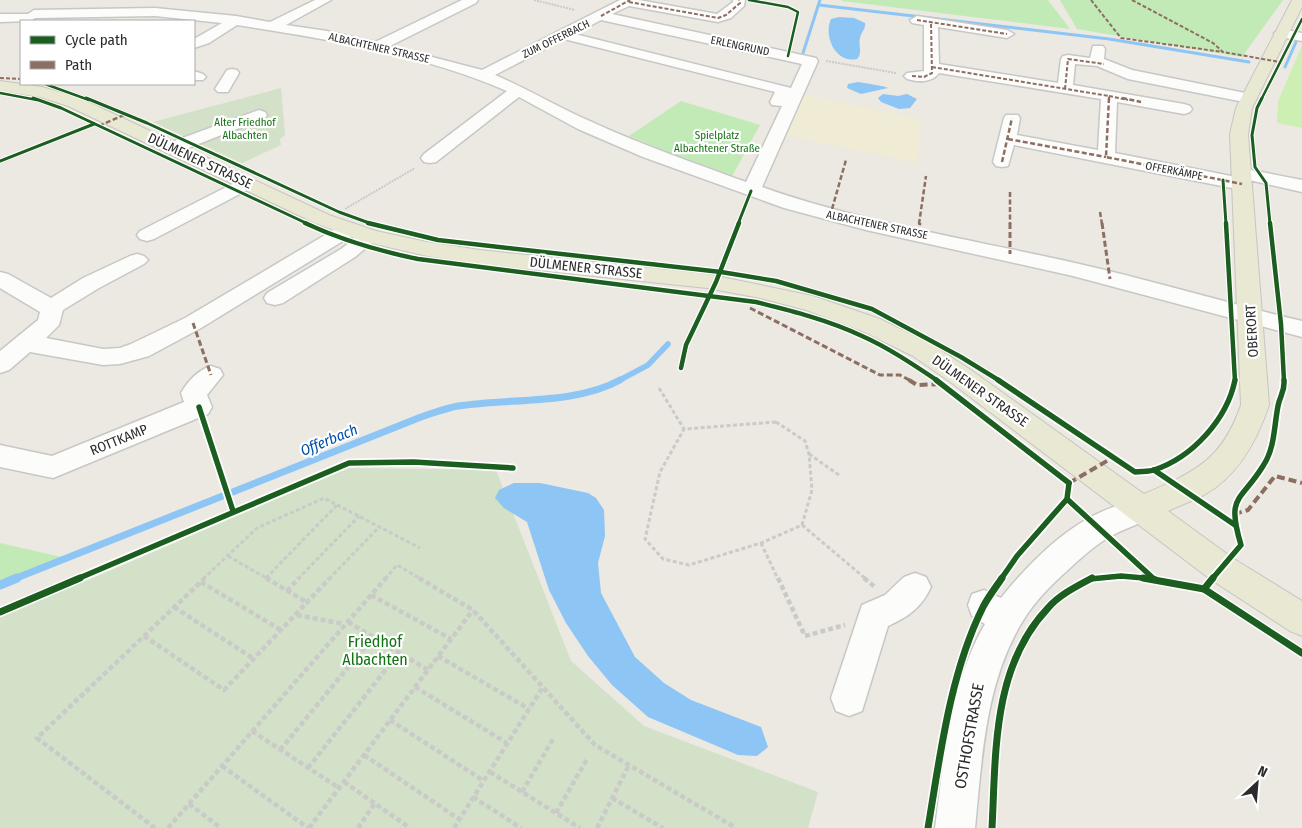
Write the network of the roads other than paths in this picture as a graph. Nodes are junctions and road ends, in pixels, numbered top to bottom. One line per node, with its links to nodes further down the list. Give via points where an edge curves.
1 (56, 0): 9 (street)
2 (325, 0): 12 (street)
3 (472, 0): 18 (street)
4 (739, 0): 6 (street, ZUM OFFERBACH, via 740,3 726,15 718,18)
5 (1299, 0): 16 (main road, OBERORT)
6 (629, 1): 7 (street, ZUM OFFERBACH)
7 (601, 16): 15 (street, ZUM OFFERBACH); 40 (street, ERLENGRUND, via 811,61)
8 (0, 18): 9 (street, ALBACHTENER STRASSE)
9 (26, 19): 10 (street, ALBACHTENER STRASSE, via 155,12)
10 (236, 20): 12 (street, ALBACHTENER STRASSE); 17 (street)
11 (20, 23): 13 (street)
12 (273, 26): 18 (street, ALBACHTENER STRASSE)
13 (8, 31)
14 (1007, 34): 19 (street, via 924,21)
15 (564, 35): 21 (street, ZUM OFFERBACH); 27 (street)
16 (1292, 35): 29 (main road, OBERORT)
17 (195, 44)
18 (376, 47): 21 (street, ALBACHTENER STRASSE)
19 (932, 67): 22 (street, via 929,76); 25 (street)
20 (232, 72): 24 (street)
21 (483, 75): 26 (street, ALBACHTENER STRASSE)
22 (912, 76)
23 (0, 86): 34 (main road, DÜLMENER STRASSE, via 42,92 74,102)
24 (223, 89)
25 (1065, 89): 28 (street); 29 (street, via 1068,59 1095,56 1097,61 1128,74)
26 (518, 90): 36 (street); 40 (street, ALBACHTENER STRASSE, via 584,125 649,153)
27 (781, 96)
28 (1109, 96): 30 (street); 35 (street)
29 (1249, 98): 38 (main road, OBERORT, via 1239,134)
30 (1184, 109)
31 (259, 115): 34 (street)
32 (1012, 118): 33 (street)
33 (1008, 139): 35 (street, OFFERKÄMPE); 37 (street)
34 (172, 148): 39 (main road, DÜLMENER STRASSE)
35 (1106, 157): 38 (street, OFFERKÄMPE)
36 (430, 158)
37 (1002, 162)
38 (1242, 178): 41 (street, OFFERKÄMPE); 49 (main road, OBERORT)
39 (246, 183): 42 (main road, DÜLMENER STRASSE); 43 (street)
40 (754, 185): 49 (street, ALBACHTENER STRASSE, via 830,216 1076,270)
41 (1302, 186)
42 (344, 221): 44 (main road, DÜLMENER STRASSE); 51 (lane, via 193,323 140,350 103,358)
43 (147, 235)
44 (370, 236): 47 (street); 55 (main road, DÜLMENER STRASSE, via 480,257 724,283 813,304 871,325 922,350)
45 (137, 260): 48 (street)
46 (0, 278): 48 (street)
47 (275, 298)
48 (50, 308): 51 (street, via 51,317 47,325)
49 (1251, 317): 50 (street, ALBACHTENER STRASSE); 55 (main road, OBERORT, via 1255,405 1246,431 1226,461 1194,486)
50 (1302, 329)
51 (26, 343): 52 (street)
52 (0, 364)
53 (211, 375): 54 (street, ROTTKAMP, via 194,393 199,407 53,467)
54 (0, 456)
55 (1142, 509): 57 (main road, DÜLMENER STRASSE, via 1222,569); 59 (street, OSTHOFSTRASSE, via 1099,527 1052,562 995,612 966,731)
56 (896, 603): 58 (street)
57 (1302, 620)
58 (849, 698)
59 (955, 828)

